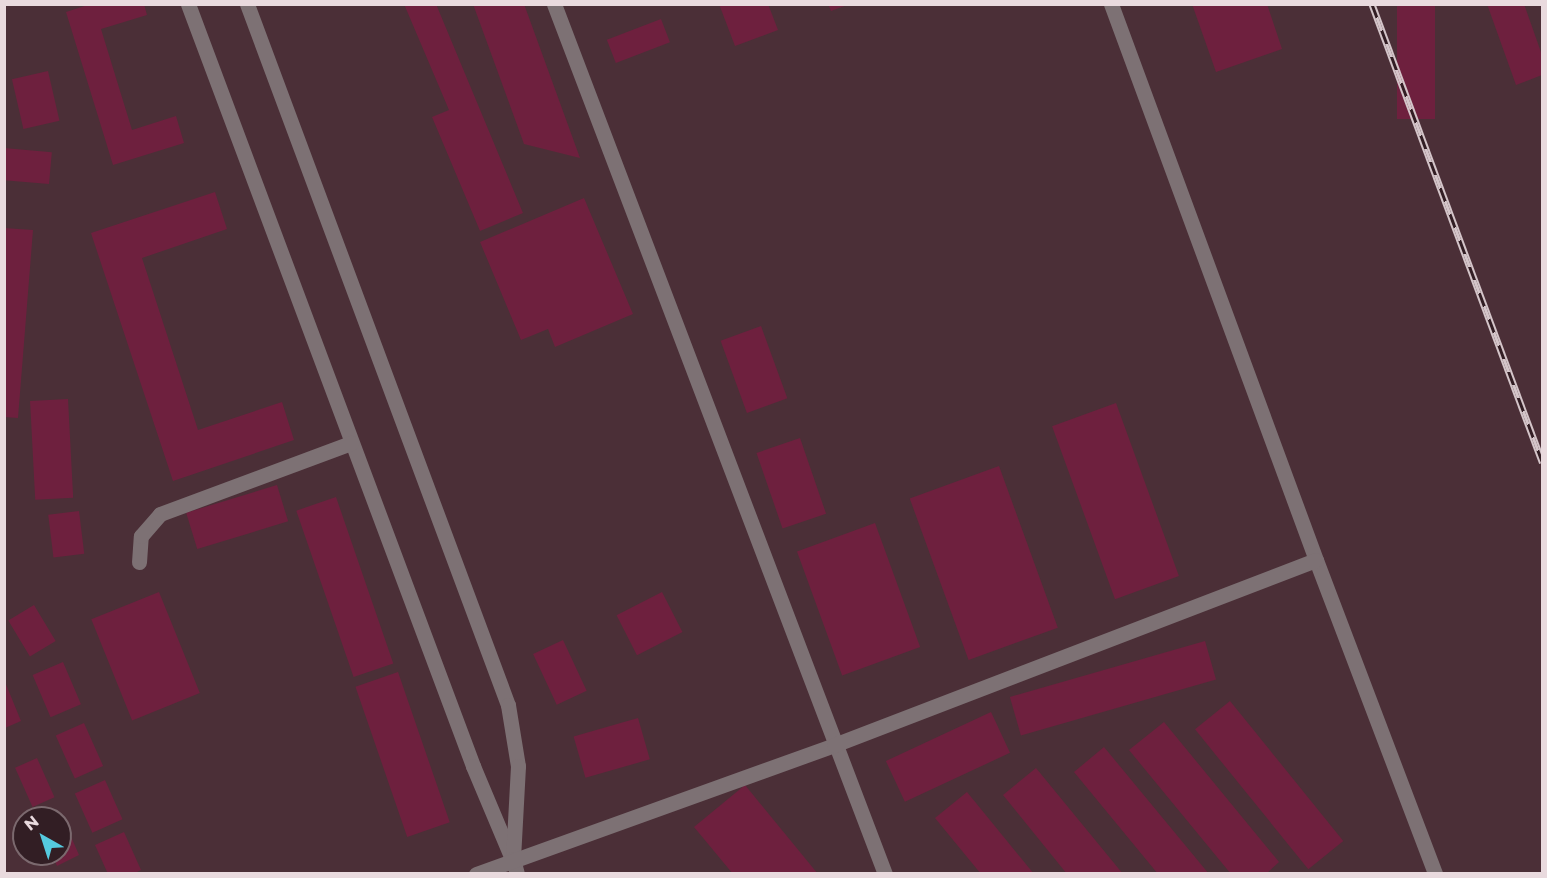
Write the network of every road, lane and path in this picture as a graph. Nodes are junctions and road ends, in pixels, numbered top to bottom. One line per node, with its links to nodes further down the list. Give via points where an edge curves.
1 (188, 4): 5 (lane)
2 (247, 4): 9 (lane, via 508,705 518,766)
3 (554, 4): 8 (lane)
4 (1111, 4): 6 (lane)
5 (351, 443): 7 (lane, via 160,514 141,536); 9 (lane)
6 (1316, 560): 8 (lane); 12 (lane)
7 (140, 562)
8 (834, 745): 9 (lane); 11 (lane)
9 (515, 866): 10 (lane)
10 (476, 873)
11 (885, 873)
12 (1435, 873)

